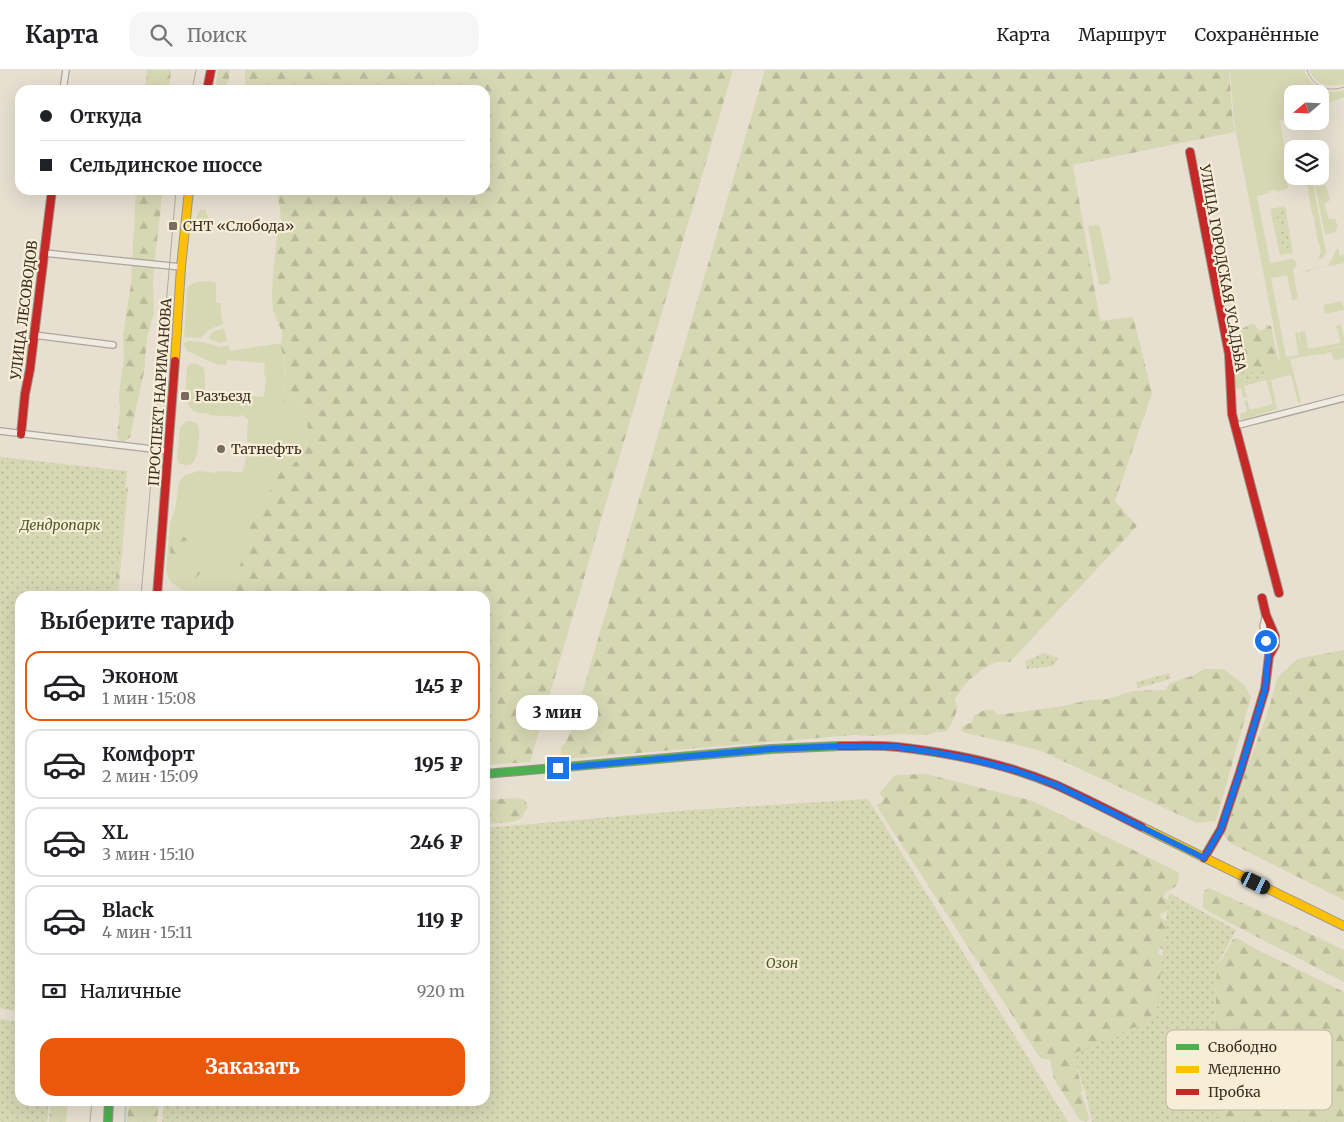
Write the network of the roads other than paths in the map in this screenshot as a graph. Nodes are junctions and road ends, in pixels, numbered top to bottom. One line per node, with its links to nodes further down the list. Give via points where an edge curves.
1 (66, 70): 3 (street)
2 (211, 70): 4 (main road)
3 (64, 85)
4 (208, 85)
5 (1190, 152): 13 (main road, УЛИЦА ГОРОДСКАЯ УСАДЬБА, via 1229,354)
6 (51, 195): 8 (main road, УЛИЦА ЛЕСОВОДОВ)
7 (188, 195): 9 (main road, ПРОСПЕКТ НАРИМАНОВА)
8 (44, 254): 9 (street); 10 (main road, УЛИЦА ЛЕСОВОДОВ)
9 (181, 267): 16 (main road, ПРОСПЕКТ НАРИМАНОВА)
10 (34, 335): 11 (street); 15 (main road, УЛИЦА ЛЕСОВОДОВ)
11 (114, 345)
12 (1344, 398): 13 (street)
13 (1235, 426): 18 (main road, УЛИЦА ГОРОДСКАЯ УСАДЬБА)
14 (0, 431): 15 (street)
15 (21, 434): 16 (street)
16 (169, 450): 17 (main road, ПРОСПЕКТ НАРИМАНОВА)
17 (157, 591)
18 (1278, 593)
19 (1262, 598): 21 (main road, via 1275,645 1268,656 1265,689 1240,772 1221,829)
20 (490, 774): 21 (main road, via 771,749 896,747 974,760 1056,785)
21 (1204, 858): 22 (main road)
22 (1344, 926)
23 (109, 1106): 24 (main road)
24 (108, 1122)

